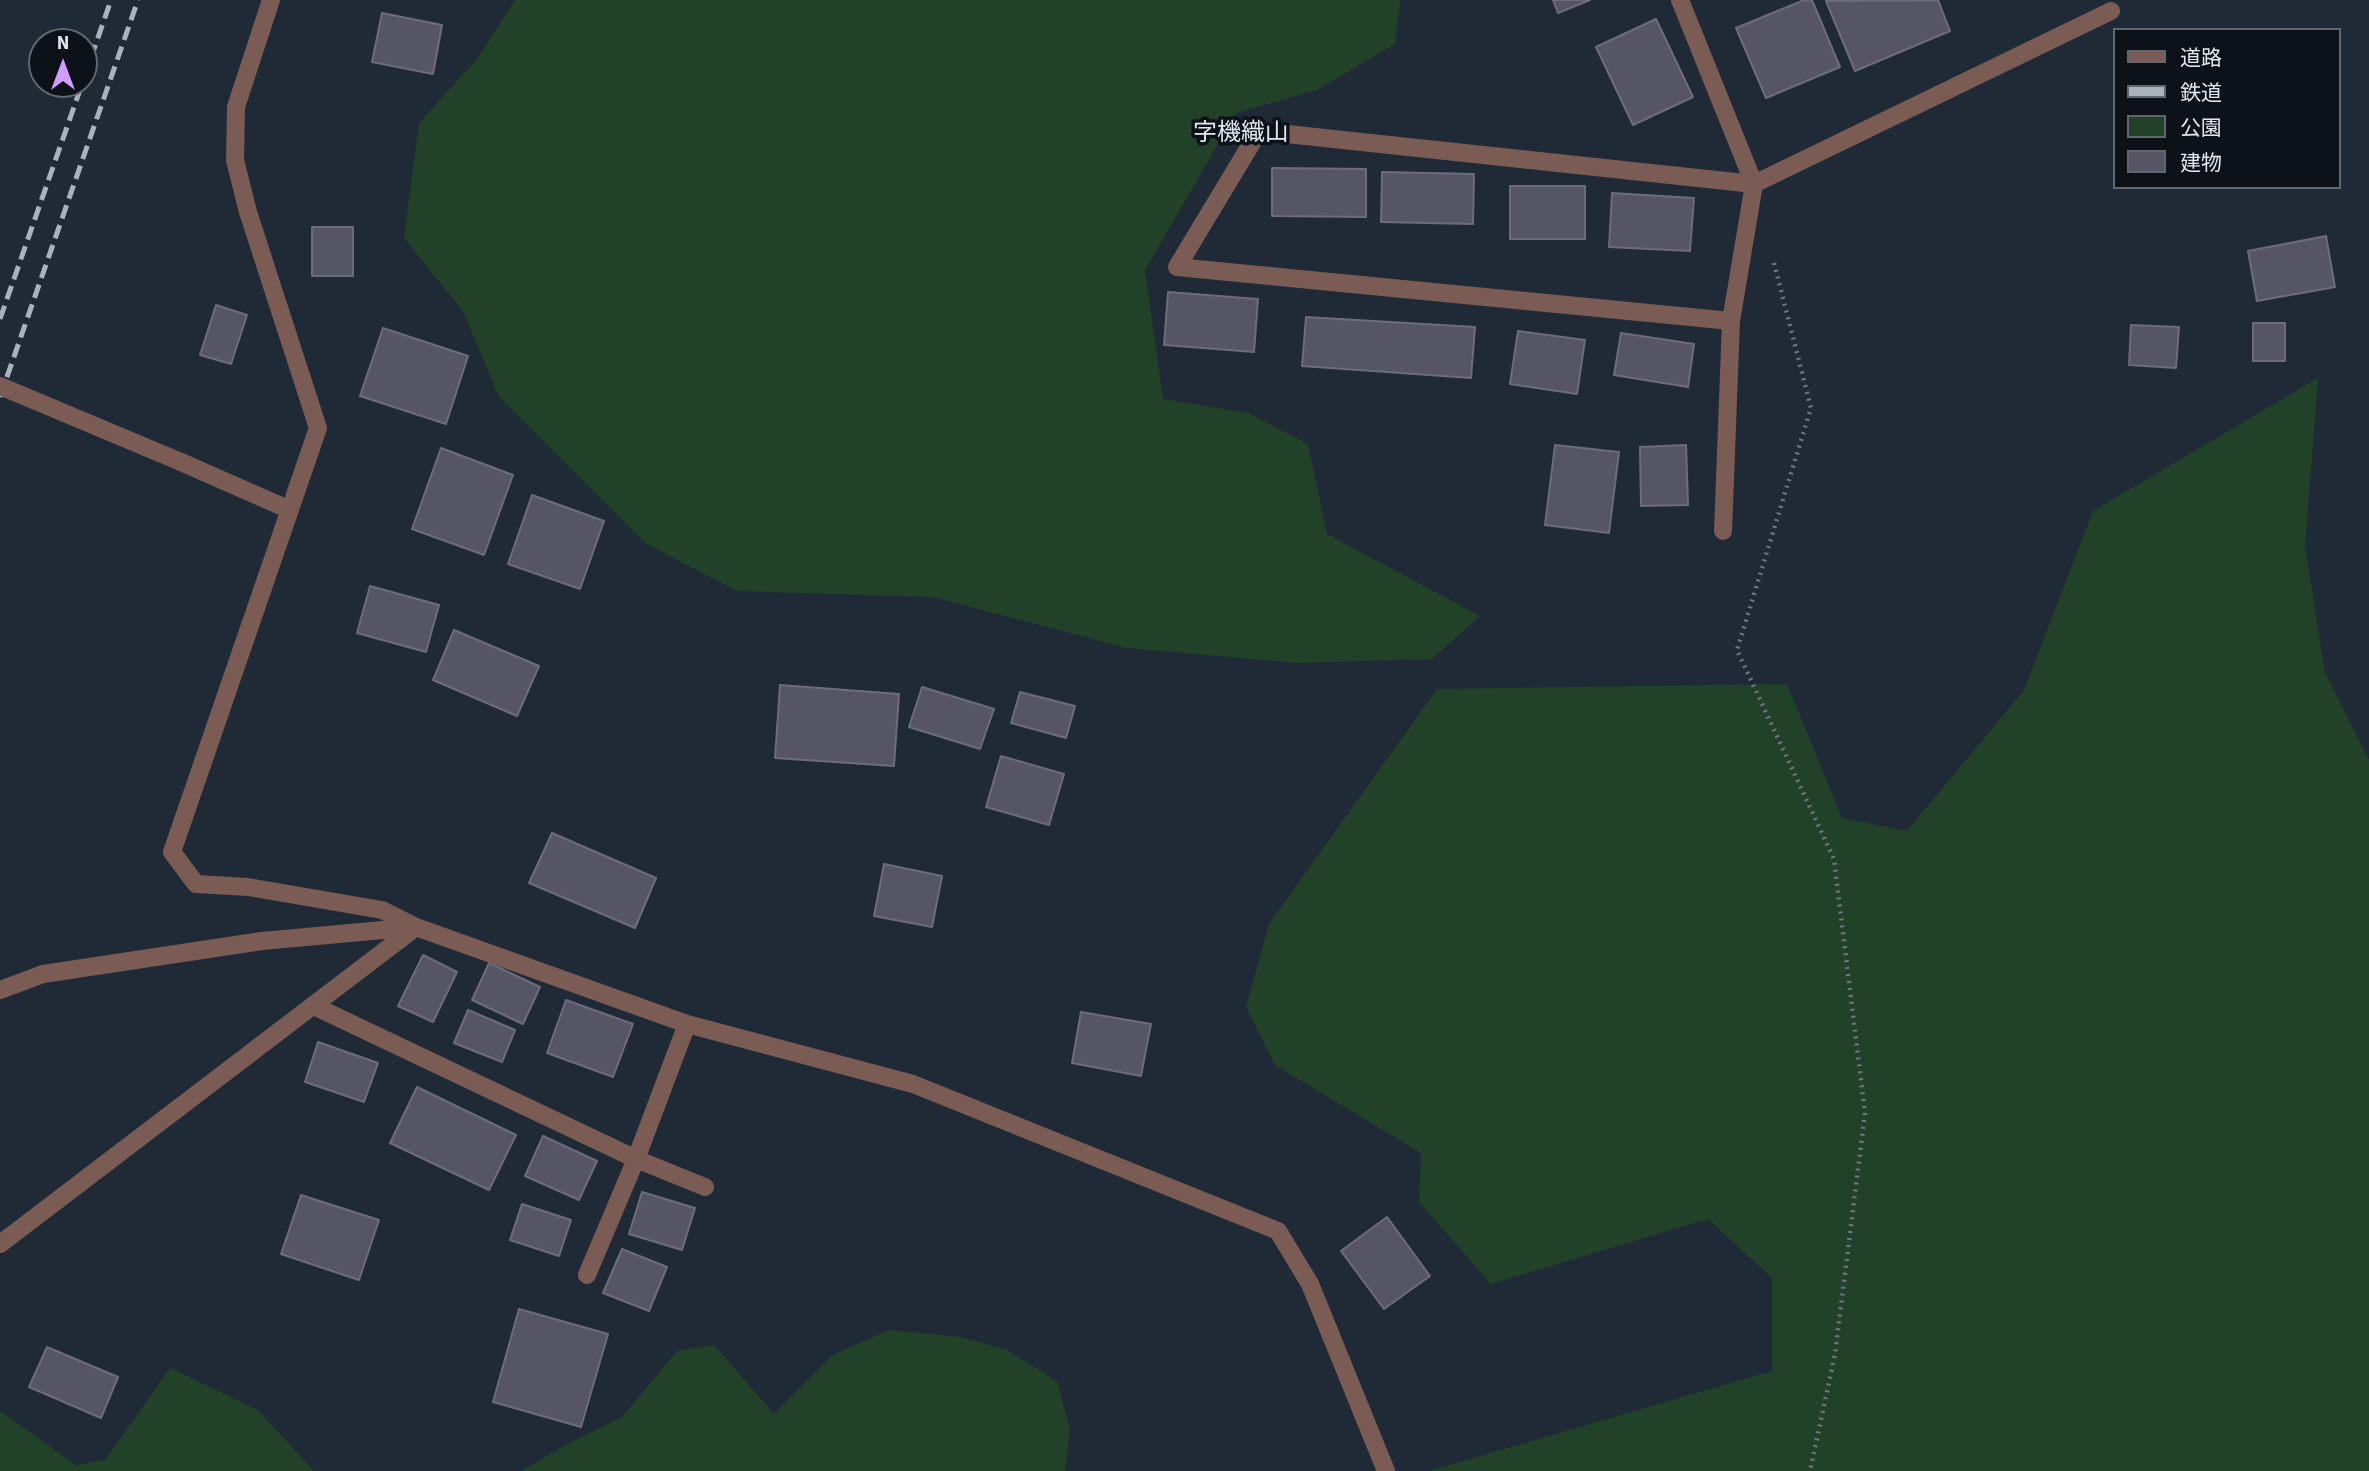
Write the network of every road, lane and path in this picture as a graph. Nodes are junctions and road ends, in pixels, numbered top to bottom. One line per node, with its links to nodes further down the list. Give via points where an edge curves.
1 (271, 0): 8 (street, via 236,107 235,160 318,428)
2 (1680, 0): 4 (street)
3 (2111, 11): 4 (street)
4 (1754, 184): 6 (street); 6 (street, via 1259,131 1177,268)
5 (1771, 250): 19 (path, via 1811,408 1737,650 1834,859 1865,1113 1835,1354)
6 (1731, 321): 9 (street)
7 (0, 386): 8 (street, bridge)
8 (290, 509): 10 (street, via 172,852 196,884 248,887 382,909)
9 (1723, 531)
10 (416, 927): 11 (street, via 221,947 43,974); 12 (street); 13 (street)
11 (0, 990)
12 (314, 1006): 14 (street); 16 (street)
13 (687, 1024): 14 (street); 18 (street, via 913,1084 1278,1231 1310,1283)
14 (636, 1159): 15 (street); 17 (street)
15 (705, 1187)
16 (0, 1244)
17 (587, 1275)
18 (1386, 1471)
19 (1810, 1471)

